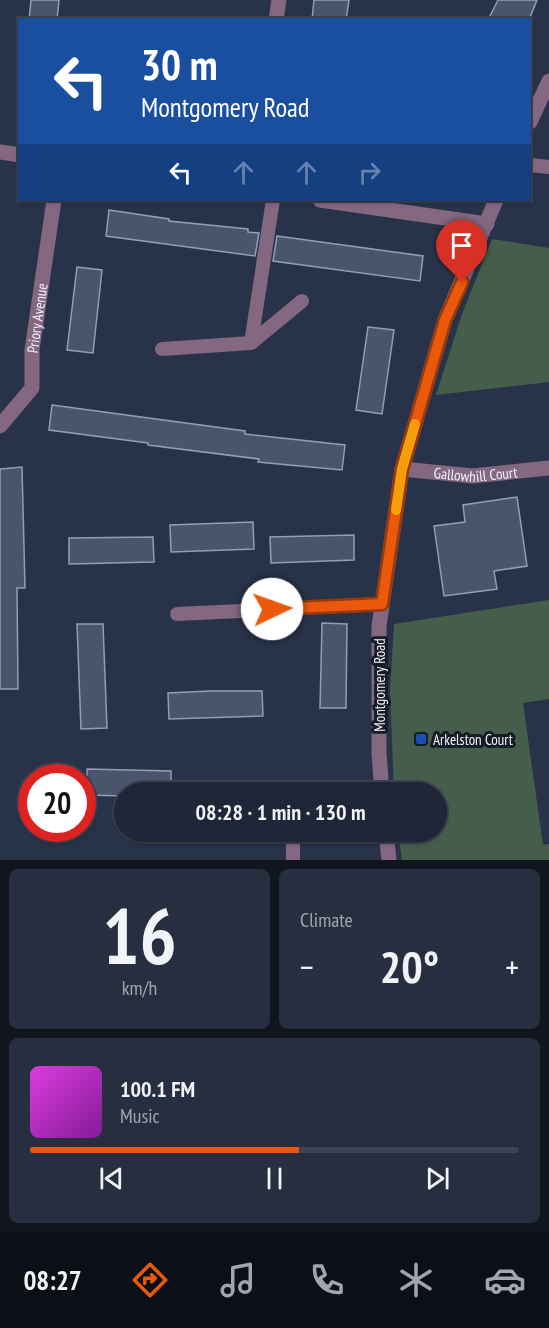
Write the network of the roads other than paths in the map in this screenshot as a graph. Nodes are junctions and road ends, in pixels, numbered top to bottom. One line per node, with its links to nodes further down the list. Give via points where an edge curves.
1 (279, 0): 2 (street)
2 (276, 18)
3 (549, 81): 4 (street)
4 (531, 120)
5 (0, 152): 6 (street)
6 (18, 155)
7 (531, 165): 8 (lane)
8 (549, 167)
9 (54, 201): 17 (street, Priory Avenue, via 32,350 32,388)
10 (273, 201): 15 (lane)
11 (327, 201): 13 (street)
12 (496, 201): 13 (street, Montgomery Road)
13 (487, 224): 19 (street, Montgomery Road, via 445,320)
14 (302, 301): 15 (lane)
15 (251, 343): 16 (lane)
16 (162, 349)
17 (0, 426)
18 (549, 468): 19 (street, Gallowhill Court, via 472,476)
19 (402, 469): 20 (street, Montgomery Road)
20 (382, 604): 21 (lane); 22 (street, Montgomery Road)
21 (177, 614)
22 (381, 782)
23 (293, 842): 25 (lane)
24 (388, 842): 26 (street)
25 (292, 860)
26 (390, 860)

